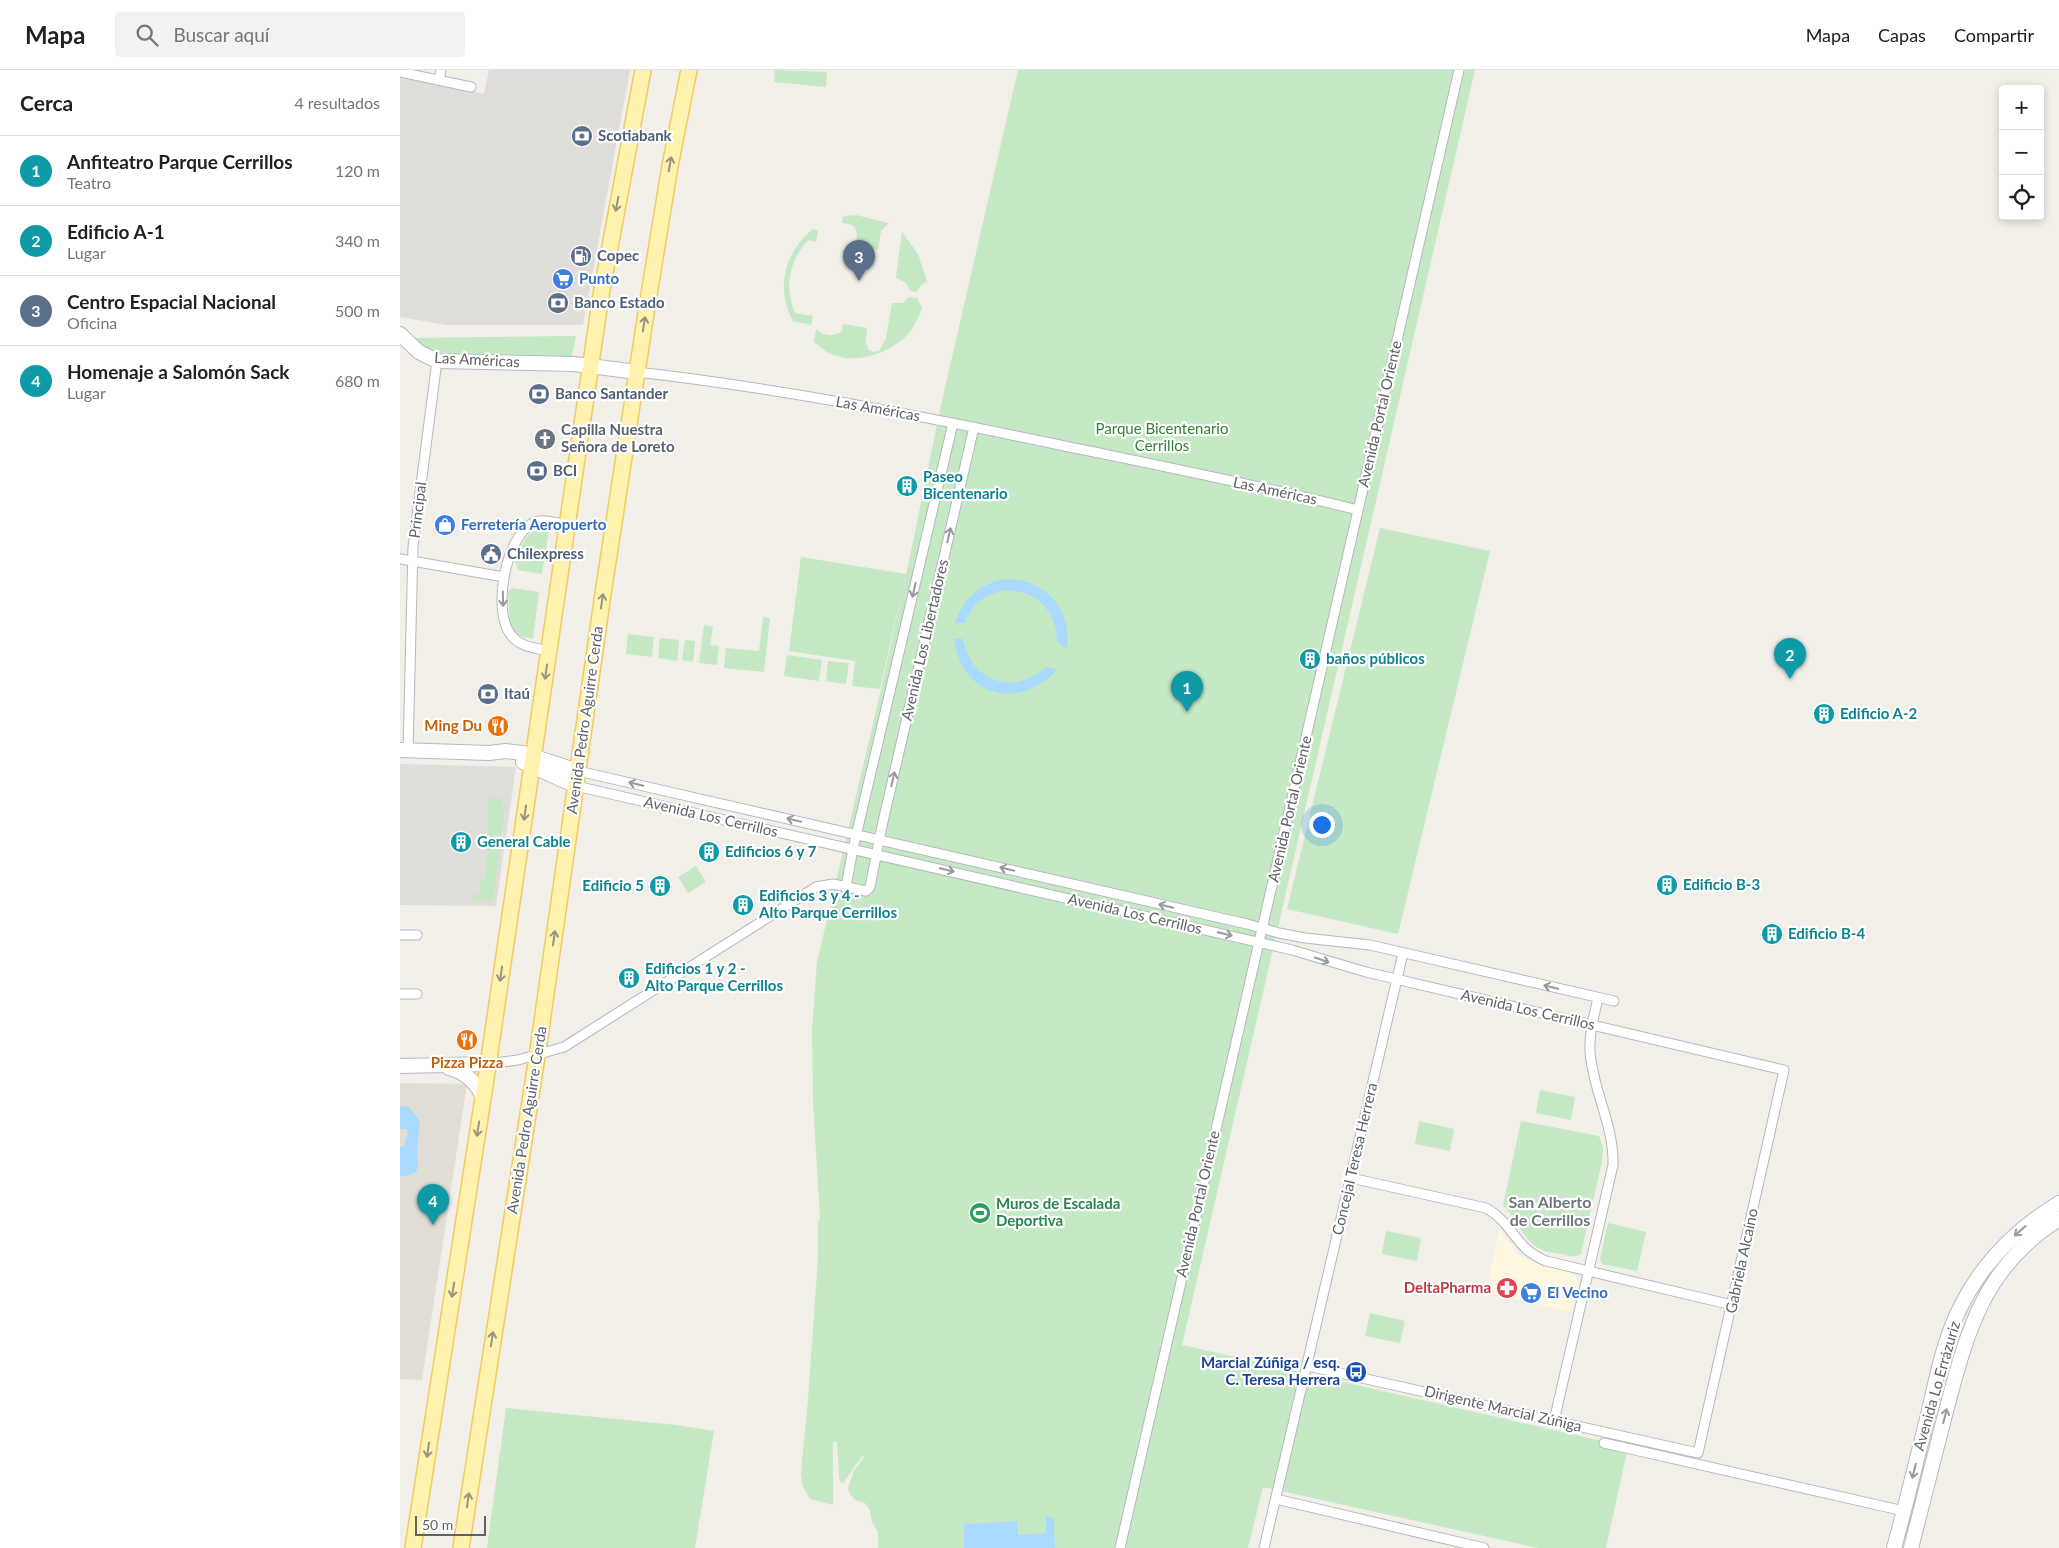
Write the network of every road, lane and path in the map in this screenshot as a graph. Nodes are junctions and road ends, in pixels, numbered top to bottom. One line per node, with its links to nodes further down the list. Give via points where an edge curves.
1 (441, 70): 6 (street)
2 (643, 70): 10 (main road, one-way to 10, via 609,244)
3 (689, 70): 11 (main road, Avenida Pedro Aguirre Cerda, one-way to 3, via 658,234)
4 (1459, 70): 14 (street, Avenida Portal Oriente)
5 (400, 72): 6 (street)
6 (439, 80): 7 (street)
7 (471, 87)
8 (400, 334): 9 (main road, Las Américas, via 419,352)
9 (437, 361): 10 (main road, Las Américas); 17 (street, Principal)
10 (590, 365): 11 (main road, Las Américas); 15 (main road)
11 (637, 372): 12 (street, Las Américas, via 816,398); 22 (main road, Avenida Pedro Aguirre Cerda, one-way to 11)
12 (953, 423): 13 (street, Las Américas); 23 (street, Avenida Los Libertadores, one-way to 23)
13 (974, 427): 14 (street, Las Américas); 24 (street, Avenida Los Libertadores, one-way to 13)
14 (1358, 510): 28 (street, Avenida Portal Oriente)
15 (566, 525): 18 (street, via 542,521 527,527 513,549); 19 (main road)
16 (400, 559): 17 (street)
17 (413, 561): 18 (street); 20 (street, Principal)
18 (504, 577): 19 (street, one-way to 19, via 503,612 509,633 523,645)
19 (549, 651): 21 (main road, one-way to 21)
20 (404, 750): 21 (main road, Avenida Los Cerrillos, via 506,751)
21 (533, 761): 22 (main road, Avenida Los Cerrillos); 40 (main road, one-way to 40)
22 (577, 778): 23 (street, Avenida Los Cerrillos, one-way to 22); 25 (street, Avenida Los Cerrillos); 39 (main road, Avenida Pedro Aguirre Cerda, one-way to 22)
23 (857, 834): 24 (street, Avenida Los Cerrillos); 25 (street, Avenida Los Libertadores)
24 (880, 839): 26 (street, Avenida Los Libertadores); 28 (street, Avenida Los Cerrillos, one-way to 24)
25 (854, 849): 26 (street, Avenida Los Cerrillos); 27 (street, Avenida Los Libertadores)
26 (877, 854): 27 (street, Avenida Los Libertadores, via 870,887 866,891); 31 (street, Avenida Los Cerrillos, one-way to 31)
27 (846, 886): 39 (street, via 828,884 808,891 574,1041)
28 (1262, 929): 31 (street, Avenida Portal Oriente); 32 (street, Avenida Los Cerrillos)
29 (400, 935): 30 (street)
30 (418, 935)
31 (1259, 942): 33 (street, Avenida Los Cerrillos, one-way to 33); 59 (street, Avenida Portal Oriente)
32 (1403, 953): 33 (street, Concejal Teresa Herrera); 36 (street, Avenida Los Cerrillos, one-way to 32)
33 (1397, 979): 38 (street, Avenida Los Cerrillos); 45 (street, Concejal Teresa Herrera)
34 (400, 994): 35 (street)
35 (417, 994)
36 (1598, 998): 37 (street, Avenida Los Cerrillos); 38 (street)
37 (1614, 1001)
38 (1592, 1024): 43 (street, Avenida Los Cerrillos); 48 (street, via 1592,1065 1613,1151 1610,1180)
39 (537, 1056): 40 (street); 58 (main road, Avenida Pedro Aguirre Cerda, one-way to 39)
40 (488, 1064): 42 (main road); 44 (main road)
41 (400, 1066): 42 (main road)
42 (441, 1066): 44 (main road, via 465,1074)
43 (1784, 1070): 49 (street, Gabriela Alcaíno)
44 (483, 1097): 57 (main road, one-way to 57)
45 (1351, 1178): 48 (street, via 1486,1208 1498,1214 1520,1244 1535,1257); 50 (street, Concejal Teresa Herrera)
46 (2059, 1203): 55 (main road, Avenida Lo Errázuriz, one-way to 55, via 2030,1222 2003,1247 1961,1306 1941,1363)
47 (2059, 1219): 63 (main road, Avenida Lo Errázuriz, one-way to 47, via 1961,1352 1974,1316 1991,1285 2011,1259)
48 (1588, 1271): 49 (street); 51 (street)
49 (1732, 1305): 53 (street, Gabriela Alcaíno)
50 (1308, 1366): 51 (street, Dirigente Marcial Zúñiga); 54 (street, Concejal Teresa Herrera)
51 (1554, 1420): 53 (street, Dirigente Marcial Zúñiga)
52 (1604, 1443): 55 (street)
53 (1698, 1452)
54 (1276, 1499): 56 (street); 60 (street, Concejal Teresa Herrera)
55 (1904, 1511): 62 (main road, Avenida Lo Errázuriz)
56 (1473, 1547): 61 (street)
57 (413, 1548)
58 (461, 1548)
59 (1120, 1548)
60 (1264, 1548)
61 (1484, 1548)
62 (1894, 1548)
63 (1911, 1548)

